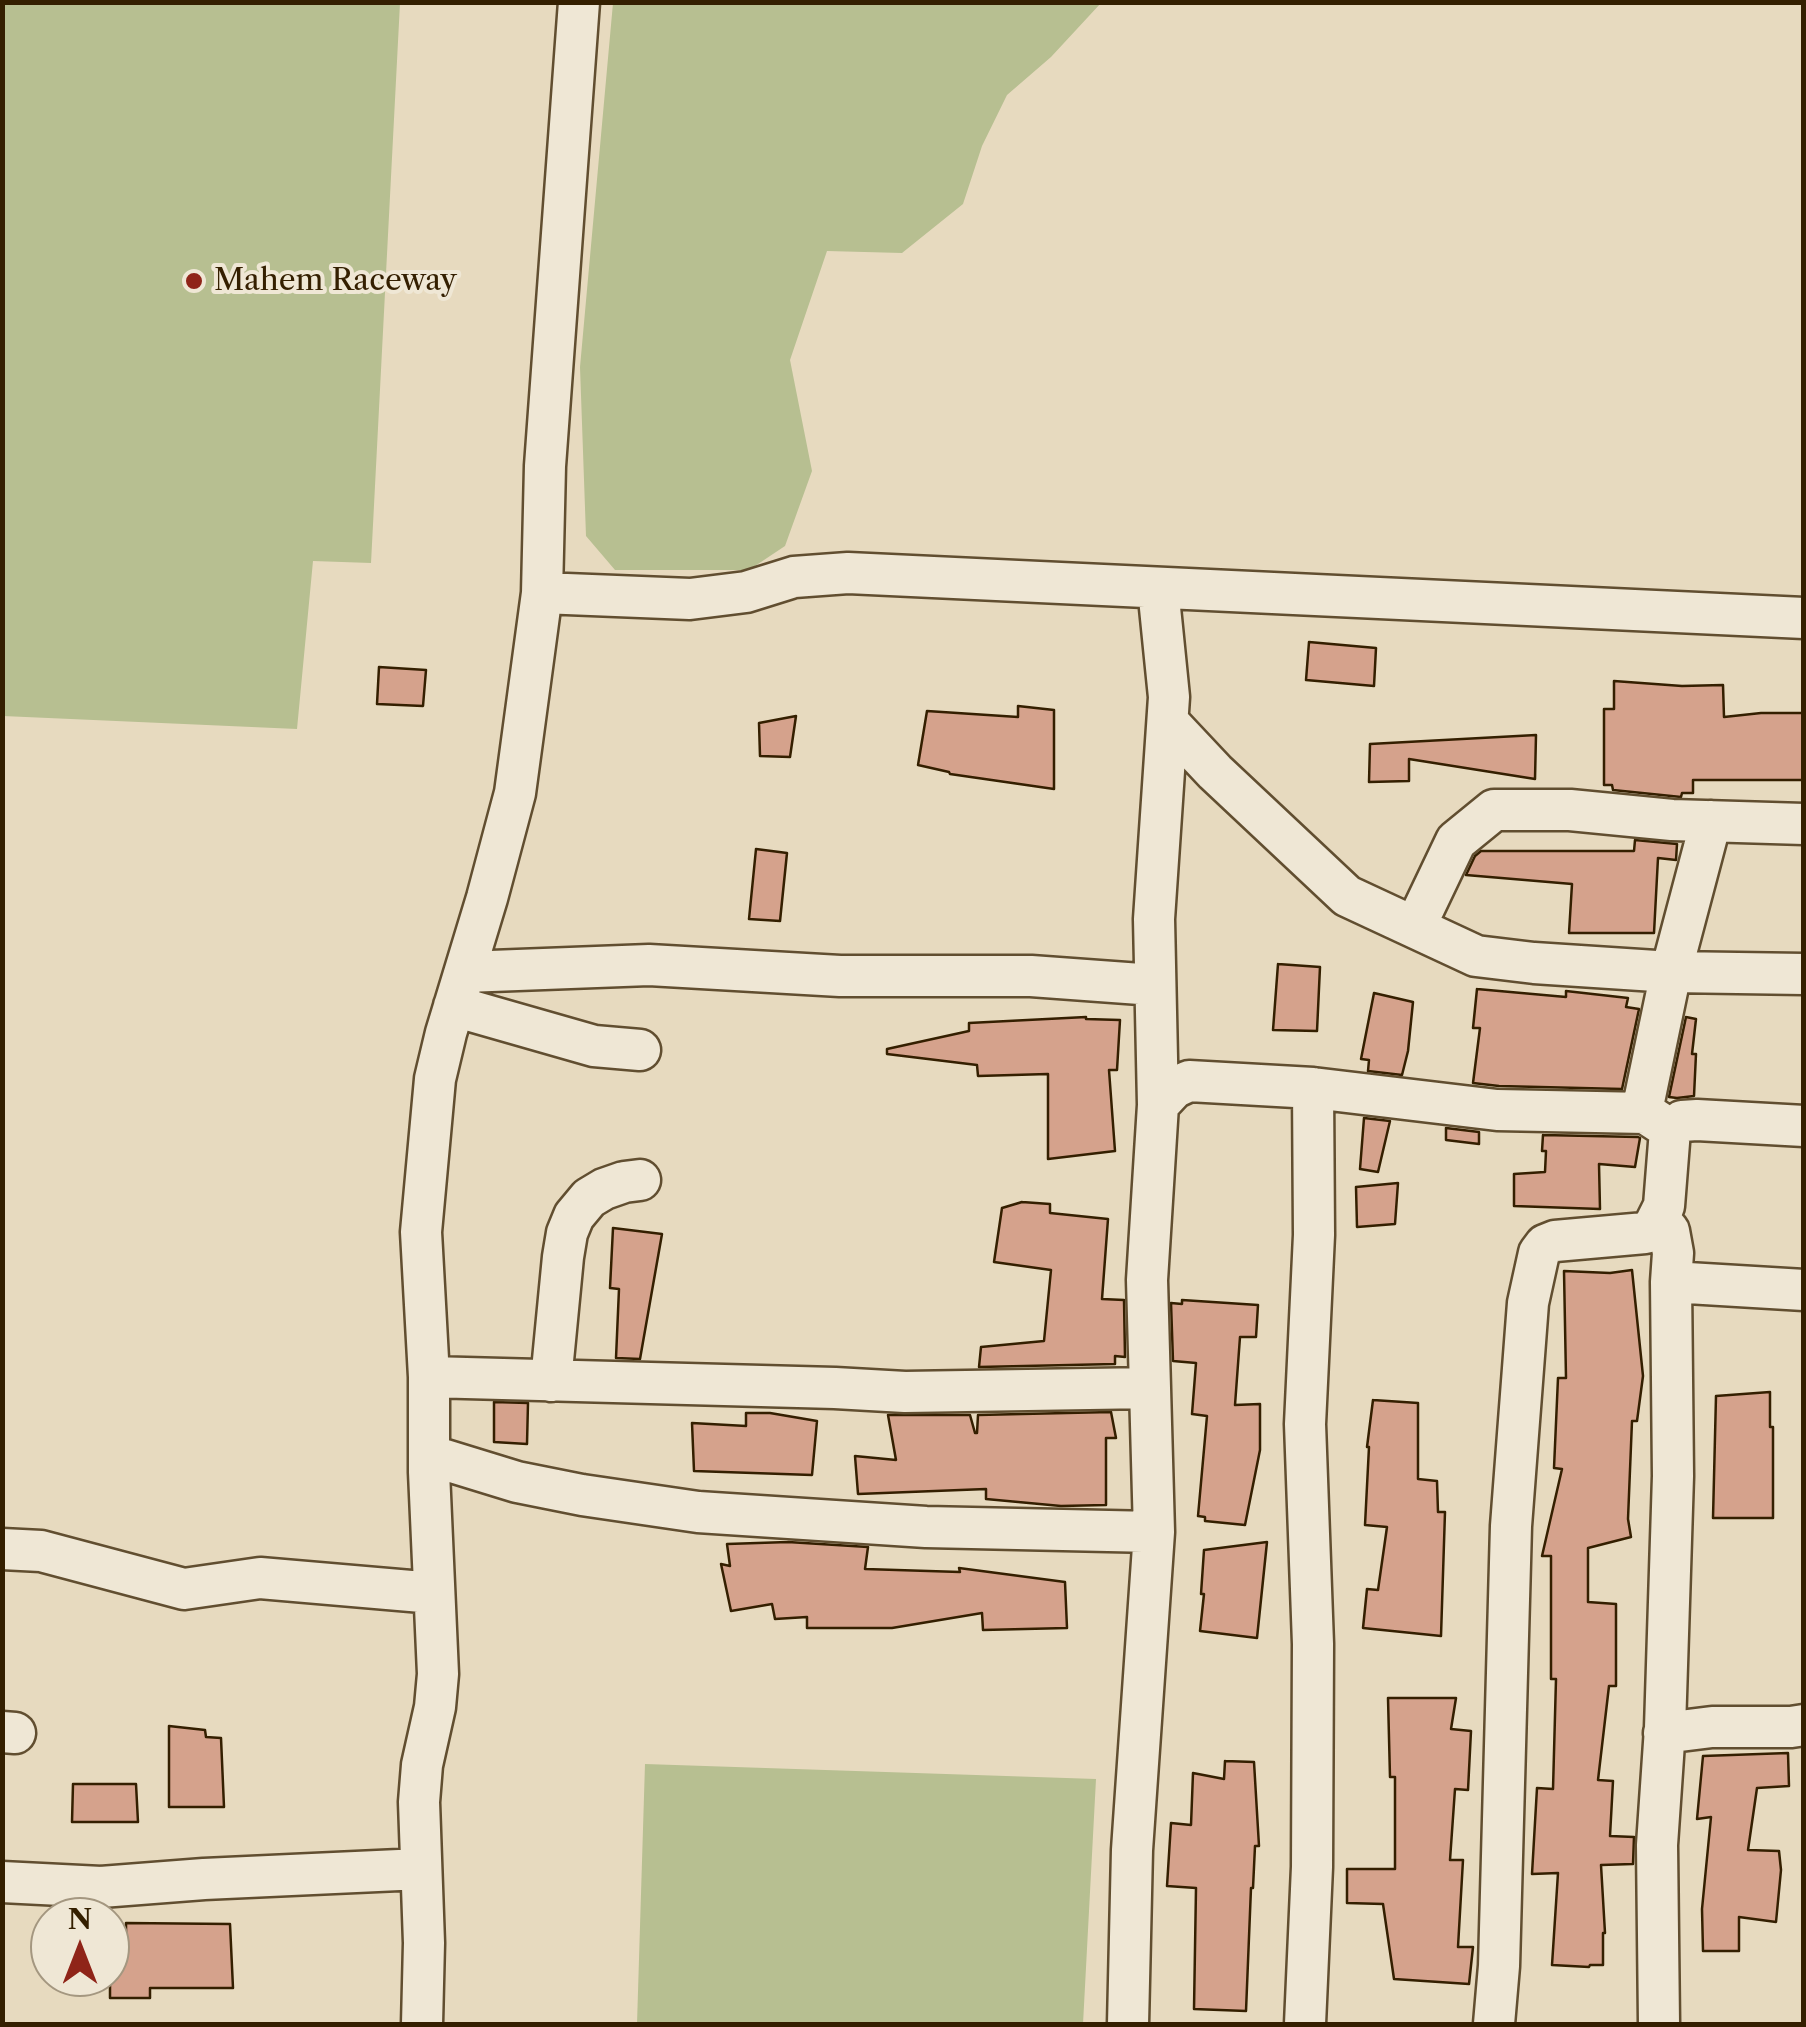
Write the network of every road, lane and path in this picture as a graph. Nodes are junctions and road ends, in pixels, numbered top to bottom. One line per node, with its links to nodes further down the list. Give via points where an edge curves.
1 (579, 2): 3 (street)
2 (1158, 588): 3 (street, via 848,573 690,598); 4 (street); 5 (street)
3 (542, 592): 12 (street, via 514,793)
4 (1804, 618)
5 (1168, 722): 8 (street, via 1348,896); 11 (street)
6 (1710, 821): 7 (street); 8 (street, via 1494,810 1456,840); 9 (street)
7 (1804, 824)
8 (1414, 926): 9 (street, via 1476,956)
9 (1671, 972): 10 (street); 16 (street, via 1642,1110)
10 (1804, 974)
11 (1154, 985): 12 (street, via 649,965); 15 (street)
12 (459, 989): 13 (street, via 594,1046); 22 (street, via 436,1079 421,1232)
13 (640, 1050)
14 (1313, 1088): 15 (street, via 1189,1082); 16 (street); 35 (street, via 1306,1424 1312,1849)
15 (1158, 1105): 24 (street, via 1147,1280)
16 (1657, 1122): 17 (street); 19 (street, via 1664,1206)
17 (1804, 1126)
18 (640, 1180): 23 (street, via 604,1188 574,1216 563,1257)
19 (1659, 1219): 20 (street, via 1671,1239); 36 (street, via 1645,1233 1564,1240 1538,1254 1528,1303 1511,1526)
20 (1671, 1282): 21 (street); 30 (street, via 1673,1476)
21 (1804, 1290)
22 (429, 1377): 23 (street); 25 (street)
23 (551, 1381): 24 (street, via 904,1392)
24 (1150, 1388): 26 (street)
25 (429, 1455): 26 (street, via 582,1496 698,1512); 28 (street)
26 (1154, 1532): 34 (street, via 1132,1850)
27 (2, 1549): 28 (street, via 41,1551 184,1590 260,1578)
28 (434, 1594): 31 (street, via 438,1674 421,1776)
29 (1804, 1725): 30 (street)
30 (1664, 1733): 37 (street, via 1657,1845)
31 (421, 1869): 32 (street, via 100,1887); 33 (street)
32 (2, 1882)
33 (422, 2024)
34 (1128, 2024)
35 (1305, 2024)
36 (1494, 2024)
37 (1659, 2024)

